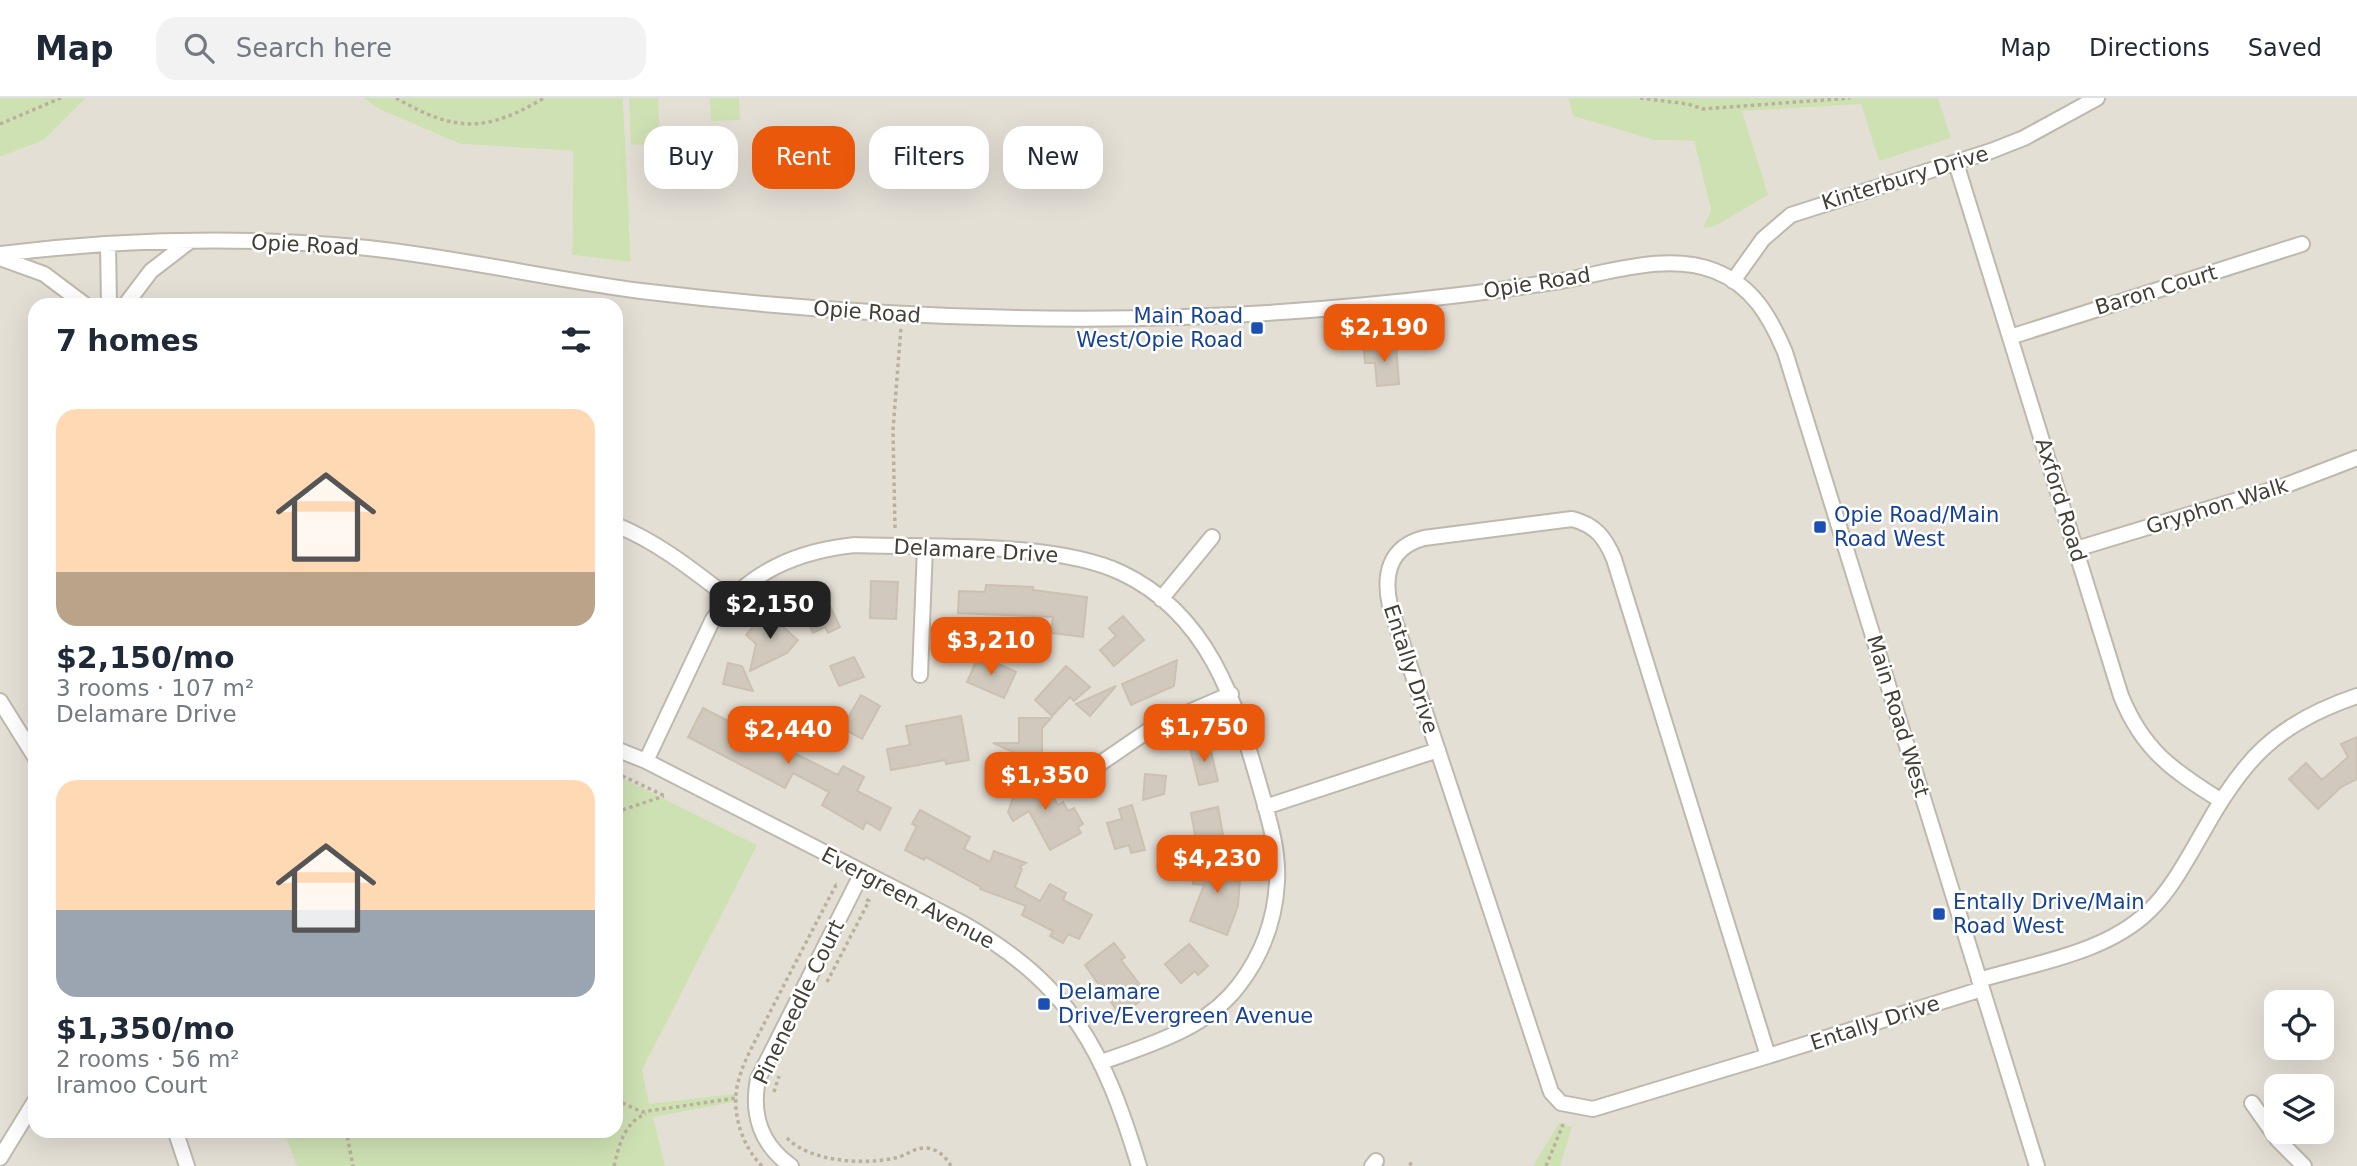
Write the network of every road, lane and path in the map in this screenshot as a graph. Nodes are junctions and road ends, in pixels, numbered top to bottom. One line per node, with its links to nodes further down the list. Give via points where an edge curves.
1 (61, 98): 7 (path)
2 (396, 98): 3 (path, via 429,117 476,125 520,113)
3 (544, 98)
4 (1640, 98): 5 (path, via 1703,109)
5 (1850, 98)
6 (2097, 98): 8 (street, Kinterbury Drive, via 2024,138)
7 (0, 124)
8 (1956, 163): 13 (street, Kinterbury Drive, via 1791,215 1763,239); 18 (street, Axford Road)
9 (191, 240): 10 (street, Opie Road); 16 (street, via 151,271); 17 (street, Opie Road, via 368,248 633,289)
10 (108, 244): 12 (street, Opie Road); 15 (street)
11 (2302, 244): 18 (street, Baron Court)
12 (0, 256): 14 (street, via 44,274)
13 (1733, 281): 17 (street, Opie Road, via 1699,267 1665,265 1464,295 1312,310 1122,319); 42 (street, Main Road West, via 1759,302 1785,352)
14 (76, 298)
15 (109, 298)
16 (131, 298)
17 (902, 316): 21 (path, via 893,430)
18 (2010, 337): 24 (street, Axford Road)
19 (2357, 458): 24 (street, Gryphon Walk)
20 (623, 528): 25 (street, via 674,557)
21 (895, 528)
22 (1212, 537): 26 (street)
23 (925, 547): 25 (street, Delamare Drive, via 824,548 771,567); 26 (street, Delamare Drive, via 1058,554 1123,574); 27 (street)
24 (2076, 549): 37 (street, Axford Road, via 2130,717 2172,769)
25 (729, 598): 34 (street, Delamare Drive, via 702,637)
26 (1161, 599): 28 (street, Delamare Drive, via 1205,643)
27 (920, 675)
28 (1231, 694): 35 (street, via 1152,728); 38 (street, Delamare Drive)
29 (2357, 696): 37 (street, Entally Drive, via 2281,733 2243,767)
30 (0, 701): 31 (street)
31 (28, 746)
32 (1437, 750): 38 (street); 44 (street, Entally Drive, via 1542,1073 1555,1097 1573,1107 1592,1109); 44 (street, Entally Drive, via 1390,606 1387,577 1391,561 1408,544 1424,538 1572,519 1593,526 1614,559)
33 (623, 752): 34 (street, Evergreen Avenue)
34 (646, 761): 40 (street, Evergreen Avenue)
35 (1095, 767)
36 (623, 775): 39 (path, via 665,796)
37 (2220, 800): 42 (street, Entally Drive, via 2165,894 2133,924 2096,944)
38 (1265, 807): 45 (street, Delamare Drive, via 1277,882 1269,928 1250,969 1214,1010 1195,1024)
39 (623, 810)
40 (862, 873): 41 (street, Pineneedle Court); 45 (street, Evergreen Avenue, via 964,924 1013,955 1063,1005)
41 (852, 892): 43 (path, via 869,901); 50 (path, via 836,885 746,1060 736,1098); 63 (street, Pineneedle Court, via 758,1079 755,1106 762,1134)
42 (1980, 984): 44 (street, Entally Drive); 68 (street, Main Road West)
43 (822, 991)
44 (1768, 1056)
45 (1102, 1062): 65 (street, Evergreen Avenue)
46 (779, 1074): 47 (path)
47 (773, 1098)
48 (623, 1103): 50 (path, via 642,1112)
49 (2252, 1103): 69 (street, via 2278,1140)
50 (654, 1111): 54 (path, via 641,1115)
51 (28, 1112): 58 (street)
52 (1564, 1122): 67 (path)
53 (781, 1131): 64 (path, via 799,1149 819,1158 893,1159 926,1148 942,1153)
54 (623, 1136)
55 (178, 1138): 60 (street)
56 (348, 1138): 61 (path)
57 (622, 1138): 62 (path)
58 (0, 1158)
59 (1409, 1163): 66 (path)
60 (187, 1166)
61 (354, 1166)
62 (614, 1166)
63 (791, 1166)
64 (951, 1166)
65 (1139, 1166)
66 (1415, 1166)
67 (1546, 1166)
68 (2037, 1166)
69 (2304, 1166)

